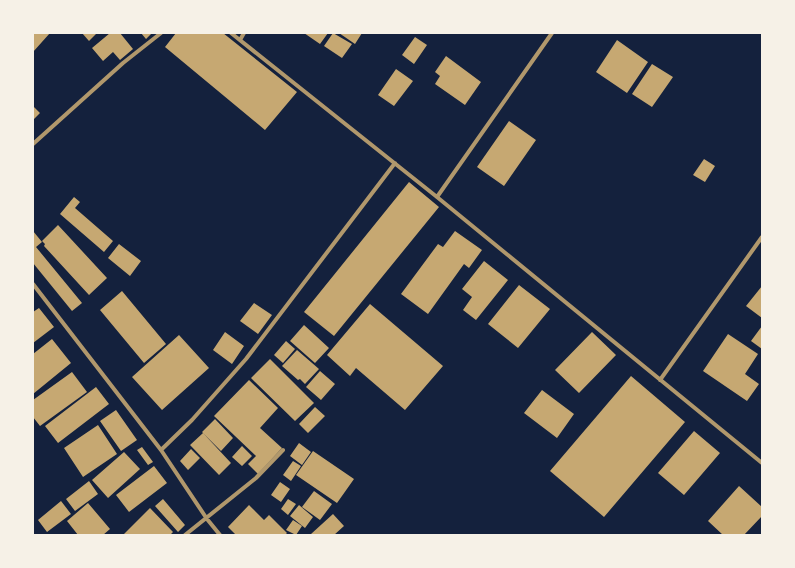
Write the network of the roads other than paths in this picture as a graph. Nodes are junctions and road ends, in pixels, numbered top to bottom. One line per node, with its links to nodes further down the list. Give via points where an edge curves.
1 (161, 33): 6 (street)
2 (231, 33): 5 (street)
3 (244, 33): 5 (street)
4 (552, 33): 8 (street)
5 (240, 40): 7 (street)
6 (33, 144)
7 (395, 163): 8 (street); 12 (street, via 246,359 192,420)
8 (437, 197): 11 (street)
9 (762, 236): 11 (street)
10 (33, 284): 12 (street)
11 (660, 380): 14 (street)
12 (161, 450): 15 (street)
13 (283, 450): 15 (street, via 256,478)
14 (762, 463)
15 (207, 519): 16 (street); 17 (street)
16 (185, 535)
17 (220, 535)

